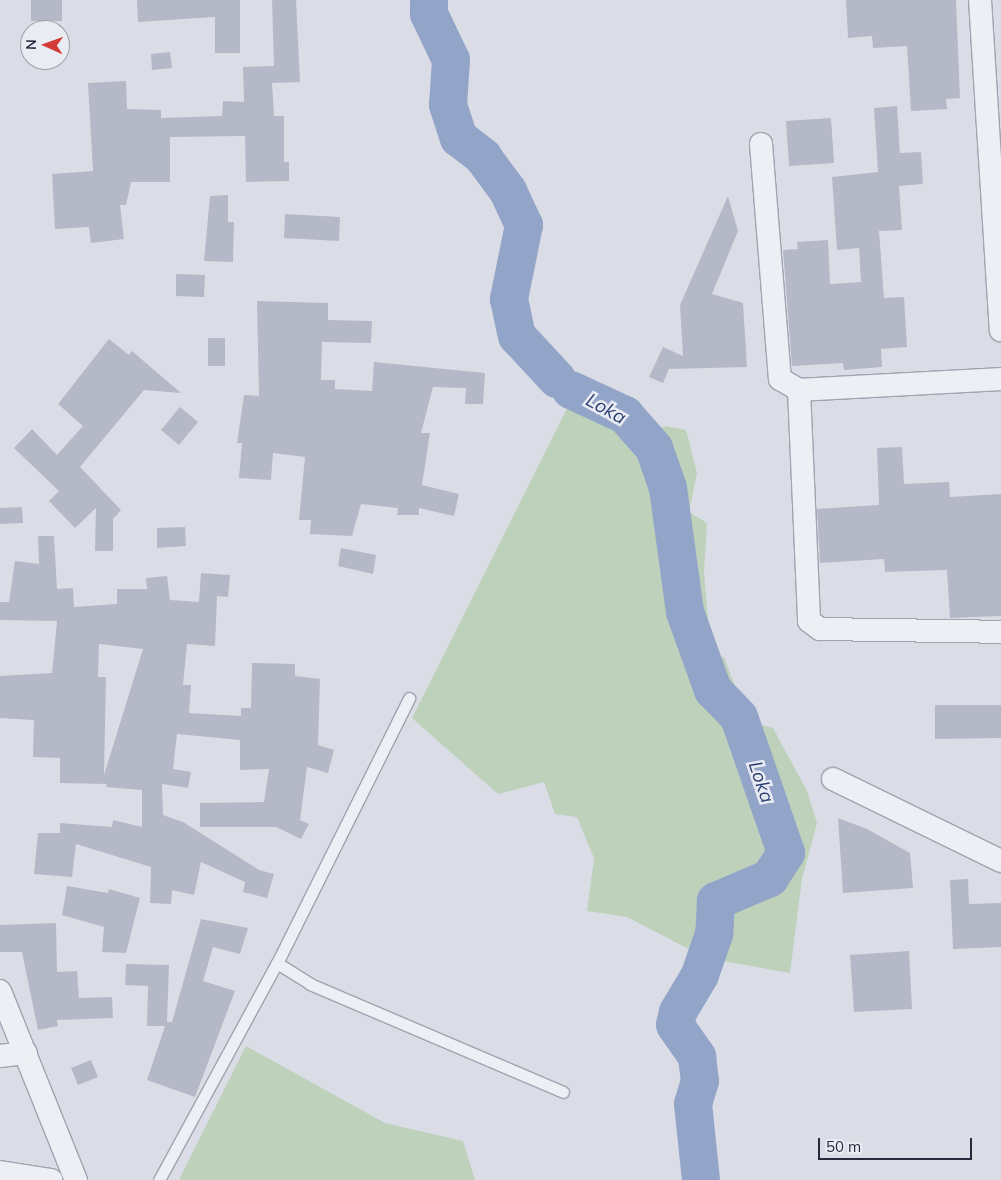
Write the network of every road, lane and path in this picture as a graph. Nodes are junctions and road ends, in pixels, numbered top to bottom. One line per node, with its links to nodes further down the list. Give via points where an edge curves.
1 (980, 0): 3 (street)
2 (761, 144): 5 (street, via 780,379)
3 (1001, 330)
4 (1001, 379): 5 (street)
5 (799, 390): 6 (street, via 809,621 820,629)
6 (1001, 632)
7 (409, 698): 10 (lane)
8 (833, 778): 9 (street)
9 (1001, 862)
10 (277, 963): 14 (lane, via 310,984); 18 (lane)
11 (0, 991): 12 (street)
12 (26, 1053): 13 (street); 17 (street)
13 (0, 1056)
14 (563, 1092)
15 (0, 1172): 16 (street)
16 (51, 1180)
17 (76, 1180)
18 (159, 1180)

